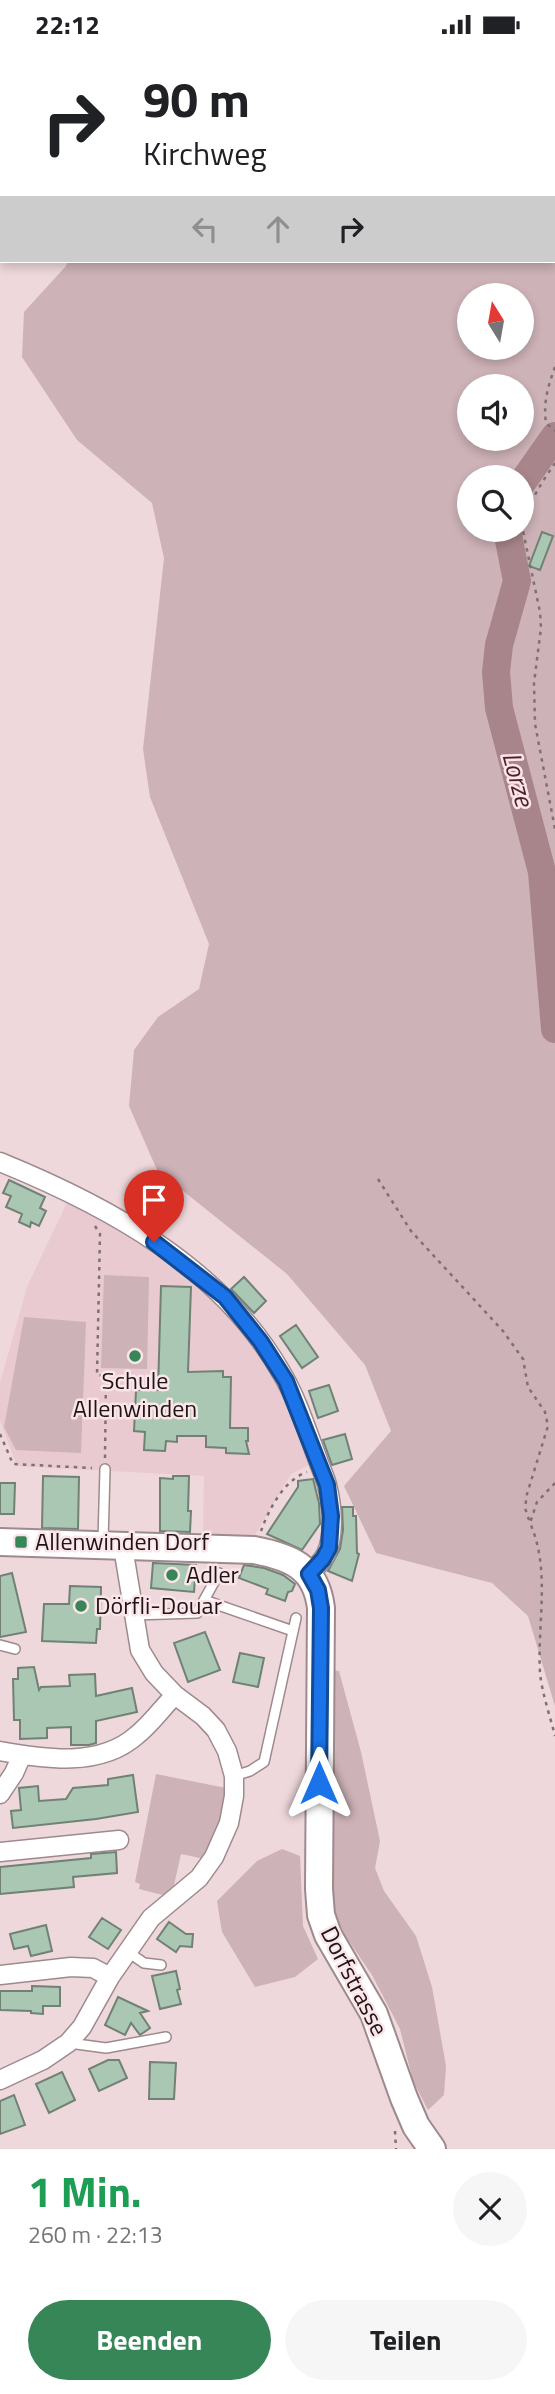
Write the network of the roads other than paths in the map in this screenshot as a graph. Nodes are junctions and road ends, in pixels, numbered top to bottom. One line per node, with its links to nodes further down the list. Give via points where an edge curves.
1 (0, 1162): 6 (street, via 114,1215 174,1256 225,1297 282,1372 327,1485 330,1543)
2 (105, 1469): 4 (lane)
3 (0, 1542): 4 (street)
4 (113, 1547): 6 (street, via 254,1551 288,1559); 8 (street)
5 (219, 1573): 7 (lane)
6 (309, 1574): 27 (street, Dorfstrasse, via 321,1608 321,1915 374,2014 416,2126)
7 (204, 1600): 8 (lane, via 197,1613); 10 (lane)
8 (132, 1615): 13 (street, via 140,1650)
9 (296, 1618): 10 (lane)
10 (293, 1632): 16 (lane, via 264,1762)
11 (0, 1645): 12 (lane)
12 (15, 1649)
13 (175, 1695): 15 (street, via 136,1737 106,1753 71,1759); 16 (street, via 216,1730)
14 (0, 1751): 15 (street)
15 (22, 1755): 17 (street)
16 (234, 1776): 20 (street, via 229,1823 214,1857 199,1878 151,1918)
17 (0, 1794)
18 (119, 1840): 19 (street)
19 (0, 1852)
20 (128, 1952): 21 (lane, via 144,1963); 23 (street)
21 (162, 1965)
22 (0, 1975): 23 (street, via 71,1967 93,1968)
23 (110, 1977): 25 (street)
24 (166, 2037): 25 (lane, via 107,2048)
25 (68, 2043): 26 (street)
26 (0, 2080)
27 (432, 2149)

